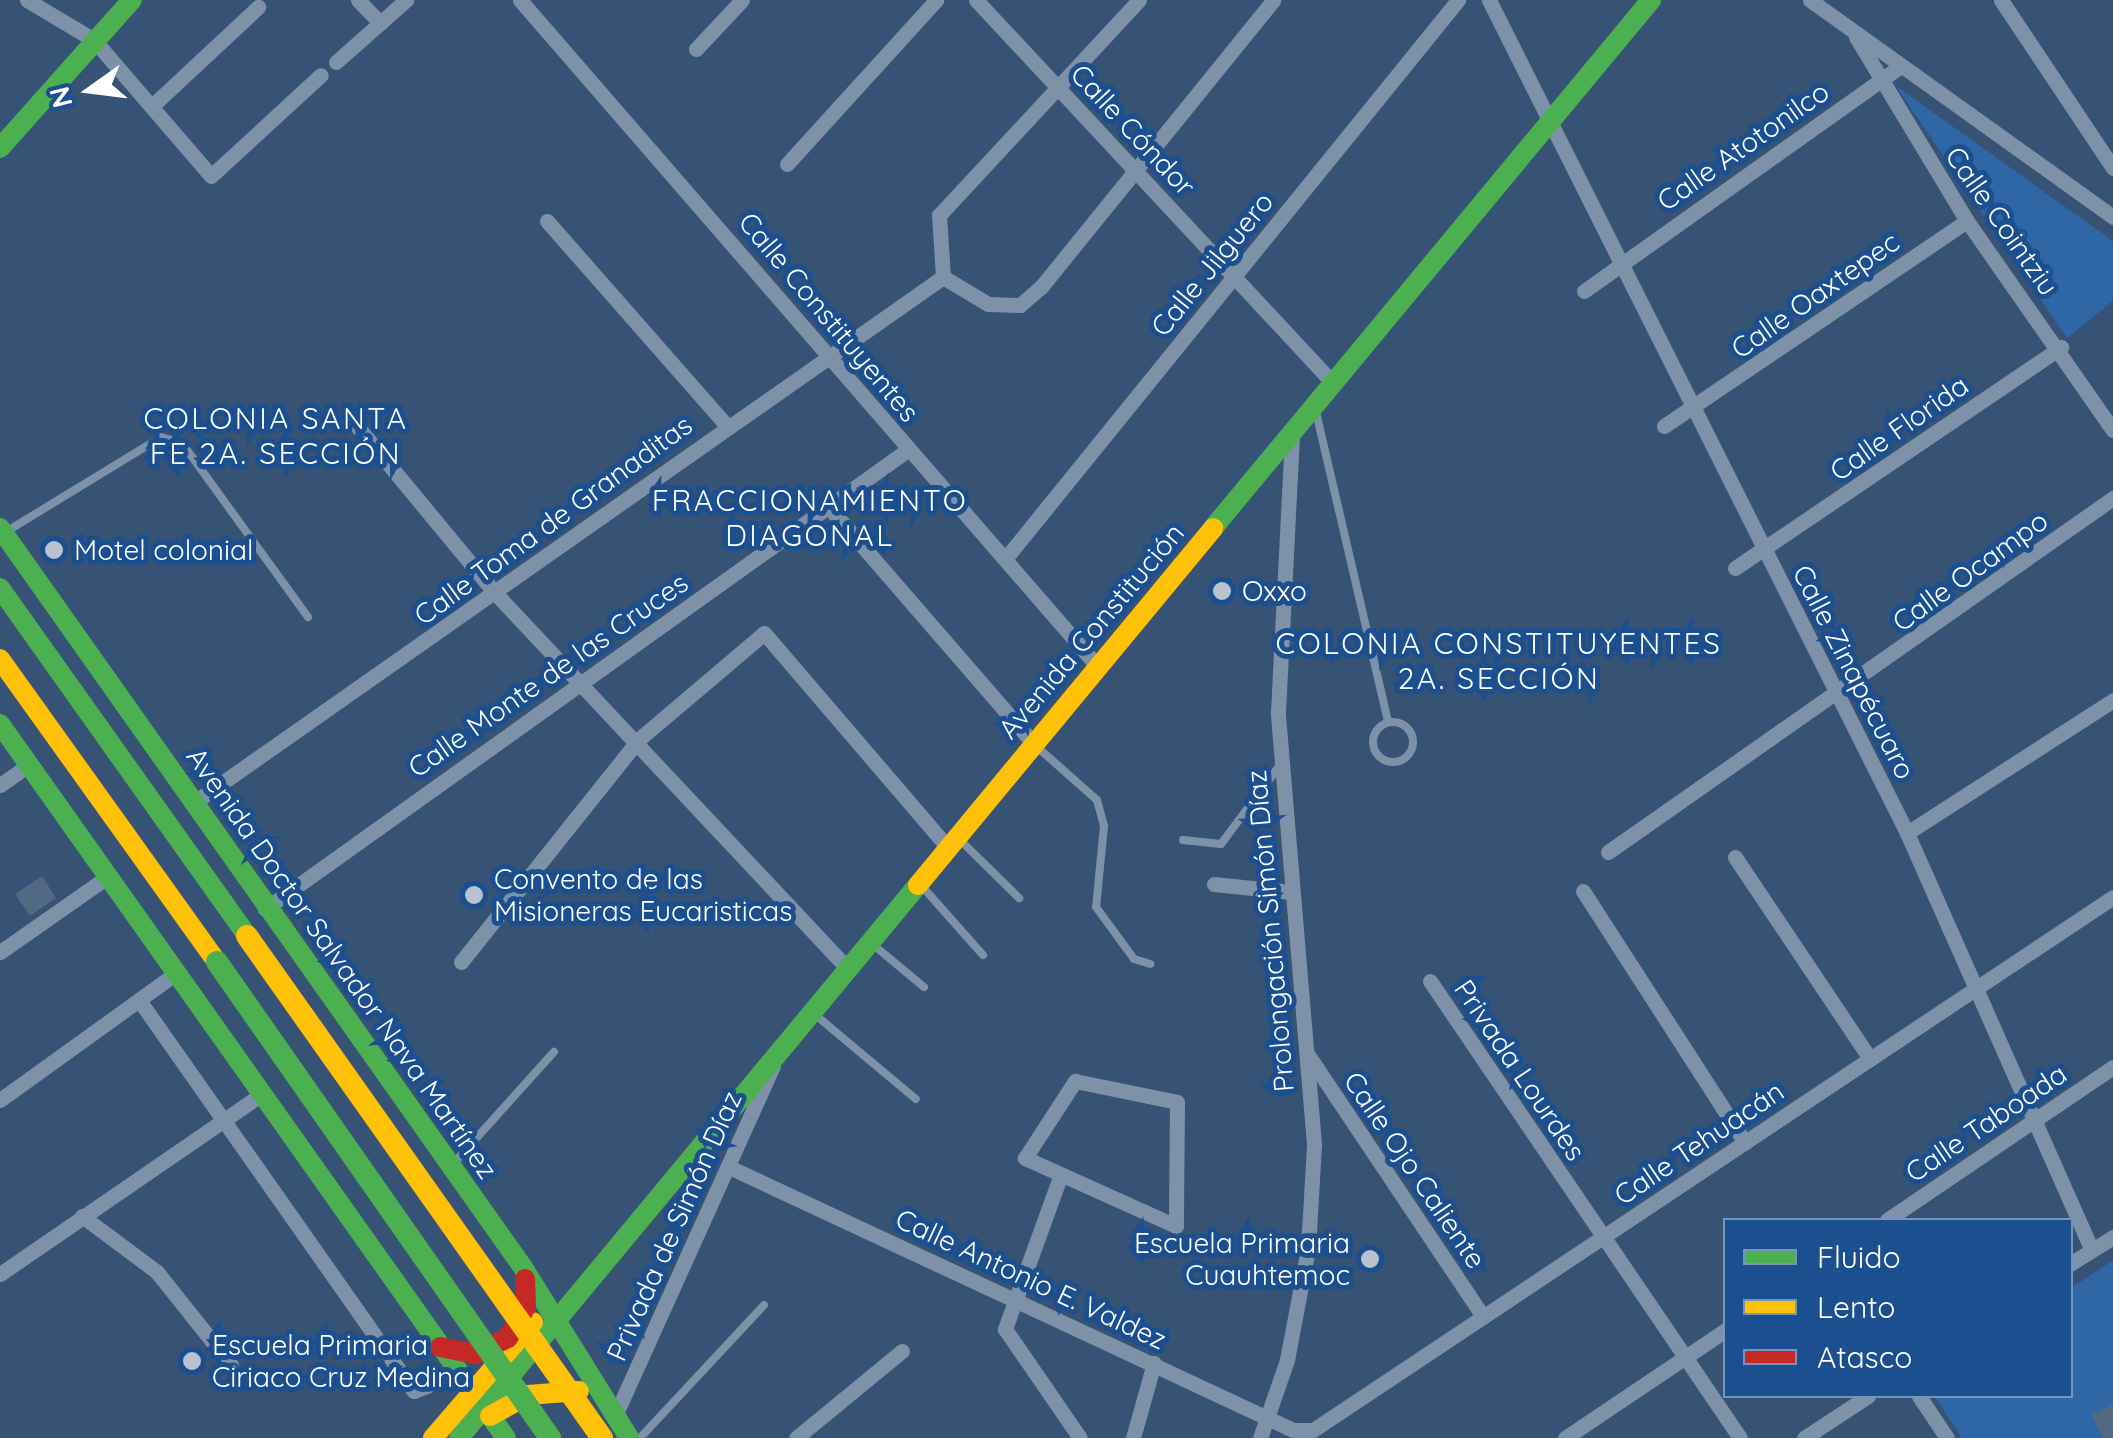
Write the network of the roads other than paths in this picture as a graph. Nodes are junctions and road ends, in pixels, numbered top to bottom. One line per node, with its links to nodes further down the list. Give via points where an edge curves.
1 (27, 0): 19 (street)
2 (132, 0): 19 (main road)
3 (358, 0): 17 (street)
4 (406, 0): 17 (street)
5 (520, 0): 40 (street, Calle Constituyentes)
6 (742, 0): 20 (street)
7 (936, 0): 29 (street)
8 (976, 0): 25 (street, Calle Cóndor)
9 (1139, 0): 25 (street)
10 (1273, 0): 31 (street)
11 (1458, 0): 36 (street, Calle Jilguero)
12 (1489, 0): 27 (street, Calle Zinapécuaro)
13 (1651, 0): 27 (main road, Avenida Constitución)
14 (1810, 0): 18 (street)
15 (2001, 0): 30 (street)
16 (258, 7): 26 (street)
17 (380, 24): 21 (street)
18 (1856, 38): 22 (street); 24 (street, Calle Cointziu)
19 (94, 40): 26 (street); 28 (main road)
20 (696, 49)
21 (336, 62)
22 (1899, 68): 24 (street, Calle Atotonilco); 32 (street)
23 (321, 75): 26 (street, via 212,176)
24 (1880, 82): 33 (street, Calle Cointziu); 35 (street, Calle Atotonilco)
25 (1057, 85): 31 (street, Calle Cóndor); 37 (street, via 939,215)
26 (153, 105)
27 (1547, 128): 35 (street, Calle Zinapécuaro); 41 (main road, Avenida Constitución)
28 (0, 148)
29 (787, 164)
30 (2113, 168)
31 (1134, 170): 36 (street, Calle Cóndor); 37 (street, via 1020,305 988,304)
32 (2113, 217)
33 (1967, 220): 39 (street, Calle Cointziu); 43 (street, Calle Oaxtepec)
34 (547, 221): 45 (street)
35 (1616, 266): 38 (street, Calle Atotonilco); 43 (street, Calle Zinapécuaro)
36 (1236, 274): 41 (street, Calle Cóndor); 54 (street, Calle Jilguero)
37 (944, 278): 40 (street, Calle Toma de Granaditas)
38 (1584, 291)
39 (2061, 347): 47 (street, Calle Cointziu); 53 (street, Calle Florida)
40 (829, 351): 45 (street, Calle Toma de Granaditas); 49 (street, Calle Constituyentes)
41 (1334, 384): 42 (main road, Avenida Constitución)
42 (1315, 407): 48 (main road, Avenida Constitución); 66 (lane)
43 (1692, 411): 46 (street, Calle Oaxtepec); 53 (street, Calle Zinapécuaro)
44 (352, 420): 58 (street)
45 (726, 425): 58 (street, Calle Toma de Granaditas)
46 (1664, 426)
47 (2113, 430)
48 (1292, 436): 62 (main road, Avenida Constitución); 71 (street, Prolongación Simón Díaz)
49 (909, 449): 51 (street, Calle Monte de las Cruces); 54 (street, Calle Constituyentes)
50 (2113, 498): 64 (street, Calle Ocampo)
51 (833, 512): 63 (street, Calle Monte de las Cruces); 69 (street)
52 (2, 530): 59 (lane, via 161,437 182,443); 73 (main road, Avenida Doctor Salvador Nava Martínez)
53 (1765, 550): 56 (street, Calle Florida); 64 (street, Calle Zinapécuaro)
54 (1005, 560): 62 (street, Calle Constituyentes)
55 (0, 567): 60 (main road)
56 (1735, 568)
57 (0, 588): 60 (main road, Avenida Doctor Salvador Nava Martínez)
58 (497, 596): 63 (street); 73 (street, Calle Toma de Granaditas)
59 (308, 617)
60 (45, 651): 135 (main road, Avenida Doctor Salvador Nava Martínez, bridge, via 247,936)
61 (0, 659): 139 (main road, bridge)
62 (1099, 668): 69 (main road, Avenida Constitución)
63 (580, 678): 68 (street); 86 (street, Calle Monte de las Cruces)
64 (1840, 696): 74 (street, Calle Zinapécuaro); 77 (street, Calle Ocampo)
65 (2113, 700): 74 (street)
66 (1388, 722): 66 (lane, via 1374,749 1400,761 1412,733)
67 (0, 724): 70 (main road)
68 (638, 740): 76 (street, via 764,633); 90 (street); 92 (street)
69 (1035, 745): 76 (main road, Avenida Constitución); 91 (lane, via 1097,800 1104,826 1096,907 1134,959)
70 (29, 765): 72 (street); 79 (main road)
71 (1280, 766): 75 (lane, via 1221,844); 83 (street, Prolongación Simón Díaz)
72 (0, 786)
73 (192, 804): 86 (main road, Avenida Doctor Salvador Nava Martínez)
74 (1907, 833): 96 (street, Calle Zinapécuaro)
75 (1182, 840)
76 (953, 844): 80 (main road, Avenida Constitución); 85 (lane)
77 (1608, 852)
78 (1735, 857): 102 (street)
79 (107, 877): 88 (street); 93 (main road)
80 (920, 884): 87 (main road, Avenida Constitución); 89 (lane)
81 (1214, 884): 83 (street)
82 (1583, 891): 109 (street)
83 (1291, 892): 100 (street, Prolongación Simón Díaz)
84 (2113, 897): 96 (street, Calle Tehuacán)
85 (1019, 898)
86 (265, 909): 110 (main road, Avenida Doctor Salvador Nava Martínez)
87 (871, 943): 92 (main road, Avenida Constitución); 95 (lane)
88 (0, 952)
89 (983, 955)
90 (461, 962)
91 (1150, 964)
92 (849, 970): 98 (main road, Avenida Constitución)
93 (176, 974): 97 (street); 104 (main road)
94 (1430, 981): 115 (street, Privada Lourdes)
95 (924, 988)
96 (1976, 988): 102 (street, Calle Tehuacán); 107 (street, Calle Zinapécuaro)
97 (139, 1000): 106 (street); 108 (street)
98 (813, 1013): 101 (main road, Avenida Constitución); 105 (lane)
99 (554, 1052): 110 (lane)
100 (1306, 1052): 124 (street, Calle Ojo Caliente); 134 (street, Prolongación Simón Díaz, via 1314,1144 1308,1249)
101 (778, 1055): 111 (street, Privada de Simón Díaz); 123 (main road, Avenida Constitución)
102 (1870, 1059): 109 (street, Calle Tehuacán)
103 (2113, 1068): 107 (street, Calle Taboada)
104 (260, 1096): 108 (street); 126 (main road)
105 (916, 1099)
106 (0, 1100)
107 (2034, 1121): 114 (street, Calle Taboada); 117 (street, Calle Zinapécuaro)
108 (223, 1123): 113 (street); 133 (street, via 414,1391)
109 (1745, 1142): 115 (street, Calle Tehuacán)
110 (450, 1167): 119 (main road, Avenida Doctor Salvador Nava Martínez)
111 (729, 1167): 121 (street, Calle Antonio E. Valdez); 135 (street, Privada de Simón Díaz)
112 (1060, 1177): 112 (street, via 1176,1226 1177,1102 1074,1081 1025,1158); 121 (street)
113 (82, 1216): 120 (street); 130 (street, via 157,1272)
114 (1890, 1218)
115 (1604, 1236): 124 (street, Calle Tehuacán); 128 (street, Privada Lourdes)
116 (2113, 1237): 117 (street)
117 (2092, 1250): 118 (street)
118 (2073, 1262)
119 (524, 1269): 123 (main road, Avenida Doctor Salvador Nava Martínez); 126 (main road, via 526,1307 508,1338 476,1354)
120 (0, 1274)
121 (1010, 1298): 129 (street, Calle Antonio E. Valdez); 143 (street, via 1012,1345)
122 (764, 1305): 141 (lane)
123 (550, 1316): 133 (main road, Avenida Constitución); 135 (main road, Avenida Doctor Salvador Nava Martínez)
124 (1483, 1316): 136 (street, Calle Tehuacán)
125 (1723, 1332): 128 (street)
126 (440, 1347): 133 (main road)
127 (902, 1352): 142 (street)
128 (1685, 1357): 146 (street); 147 (street, Privada Lourdes)
129 (1154, 1363): 134 (street, Calle Antonio E. Valdez); 144 (street)
130 (231, 1365)
131 (1865, 1398): 148 (street)
132 (1920, 1398): 149 (street)
133 (486, 1410): 135 (main road, via 550,1391); 137 (main road, Avenida Constitución); 138 (main road, Avenida Constitución)
134 (1268, 1416): 136 (street, Calle Antonio E. Valdez); 145 (street, Prolongación Simón Díaz)
135 (607, 1419): 140 (main road, Avenida Doctor Salvador Nava Martínez)
136 (1315, 1434)
137 (460, 1437)
138 (434, 1438)
139 (550, 1438)
140 (629, 1438)
141 (640, 1438)
142 (796, 1438)
143 (1080, 1438)
144 (1133, 1438)
145 (1260, 1438)
146 (1565, 1438)
147 (1740, 1438)
148 (1804, 1438)
149 (1947, 1438)

